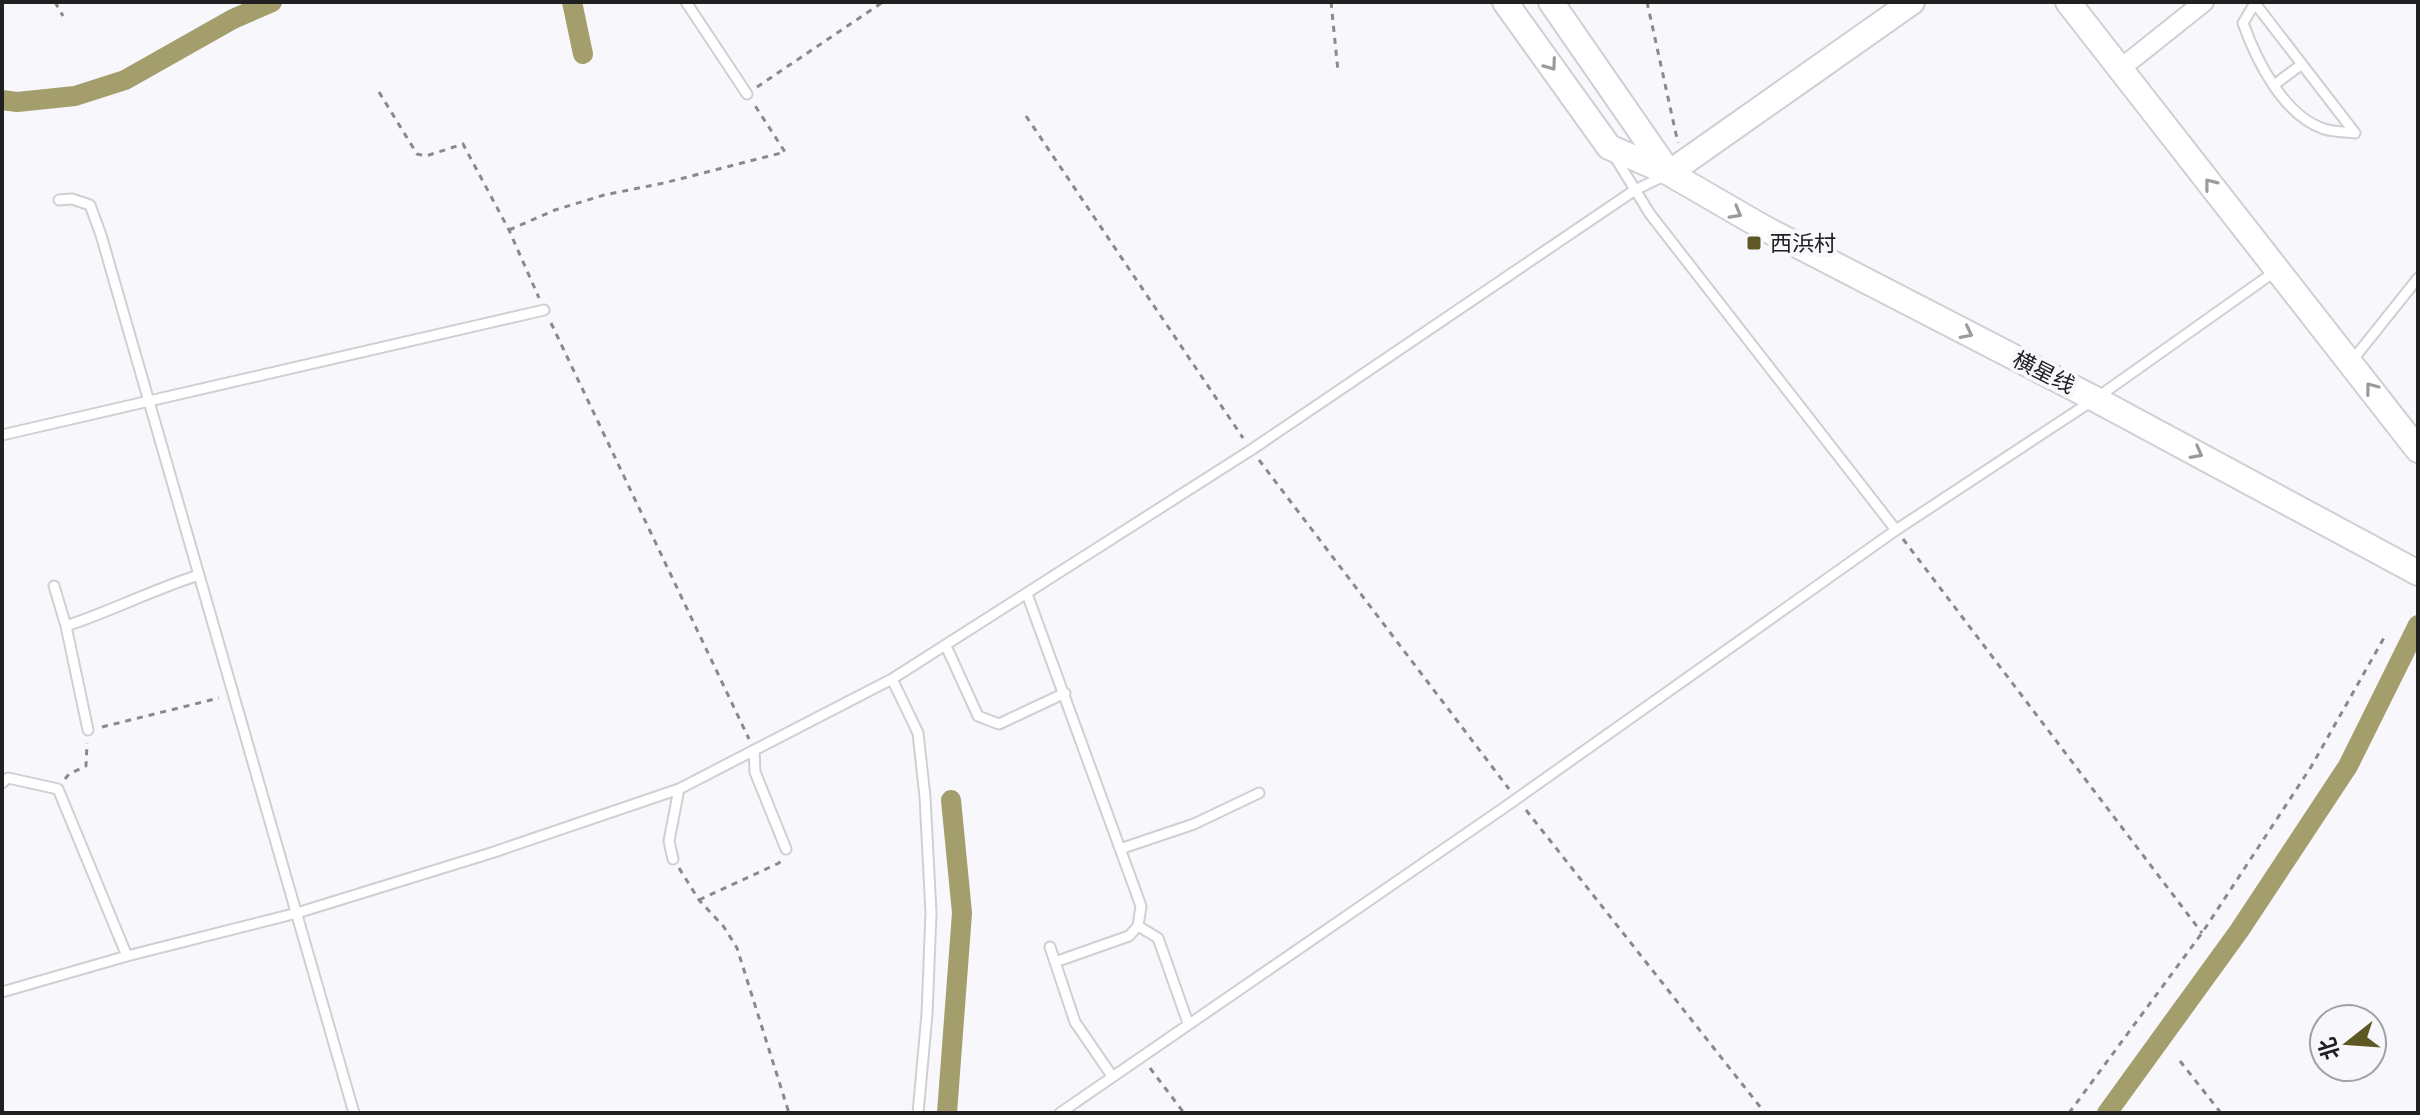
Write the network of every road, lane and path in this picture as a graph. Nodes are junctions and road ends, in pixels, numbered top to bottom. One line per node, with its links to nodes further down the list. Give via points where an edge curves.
1 (55, 2): 12 (path)
2 (686, 2): 18 (lane)
3 (883, 2): 18 (path)
4 (1331, 2): 15 (path)
5 (1505, 2): 20 (street, one-way to 20)
6 (1551, 2): 21 (street, 横星线)
7 (1647, 2): 21 (path)
8 (2068, 2): 14 (street)
9 (2204, 2): 14 (street)
10 (2254, 2): 13 (lane); 16 (lane, via 2243,23)
11 (1899, 7): 21 (street)
12 (63, 16)
13 (2302, 64): 16 (lane); 16 (lane, via 2355,133 2310,122)
14 (2120, 69): 25 (street, one-way to 14)
15 (1338, 71)
16 (2274, 85)
17 (379, 92): 24 (path, via 417,154 463,144)
18 (747, 94): 24 (path, via 785,152 604,195)
19 (1026, 116): 32 (path)
20 (1609, 147): 21 (street, 横星线); 22 (lane)
21 (1676, 168): 22 (lane); 30 (street, 横星线, one-way to 30, via 1764,228)
22 (1635, 190): 32 (lane); 34 (lane)
23 (59, 200): 29 (lane, via 90,205)
24 (509, 230): 27 (path)
25 (2277, 270): 28 (street); 30 (lane)
26 (2418, 278): 28 (lane)
27 (544, 310): 29 (lane); 46 (path)
28 (2351, 362): 33 (street, one-way to 28)
29 (148, 399): 31 (lane); 36 (lane)
30 (2095, 399): 34 (lane); 35 (street, 横星线, one-way to 35)
31 (2, 435)
32 (1251, 450): 38 (lane); 51 (path)
33 (2418, 450)
34 (1896, 530): 51 (lane); 58 (path)
35 (2410, 568)
36 (199, 575): 39 (lane); 44 (lane)
37 (54, 586): 39 (lane)
38 (1027, 594): 41 (lane); 43 (lane)
39 (66, 626): 45 (lane)
40 (2385, 636): 58 (path, via 2311,767)
41 (946, 646): 42 (lane); 43 (lane, via 978,716 999,724)
42 (892, 679): 46 (lane); 69 (lane, via 918,733 925,797 931,913)
43 (1065, 693): 53 (lane)
44 (234, 695): 45 (path); 56 (lane)
45 (88, 730): 48 (path, via 86,766 69,774)
46 (754, 750): 49 (lane); 52 (lane, via 755,772)
47 (2, 783): 48 (lane, via 8,778)
48 (58, 789): 60 (lane)
49 (679, 789): 54 (lane, via 669,841); 56 (lane)
50 (1259, 793): 53 (lane, via 1194,824)
51 (1516, 798): 63 (lane); 72 (path)
52 (786, 849): 55 (path, via 779,863)
53 (1120, 849): 57 (lane, via 1141,906)
54 (673, 859): 55 (path)
55 (699, 900): 68 (path, via 737,948)
56 (297, 913): 60 (lane); 67 (lane)
57 (1138, 926): 61 (lane, via 1129,936); 63 (lane, via 1158,938)
58 (2202, 933): 73 (path)
59 (1050, 947): 61 (lane)
60 (127, 956): 62 (lane)
61 (1055, 962): 66 (lane, via 1075,1022)
62 (2, 992)
63 (1188, 1023): 64 (lane)
64 (1142, 1056): 66 (lane); 71 (path)
65 (2180, 1061): 74 (path)
66 (1112, 1076): 70 (lane)
67 (354, 1113)
68 (789, 1113)
69 (918, 1113)
70 (1060, 1113)
71 (1184, 1113)
72 (1765, 1113)
73 (2069, 1113)
74 (2221, 1113)

